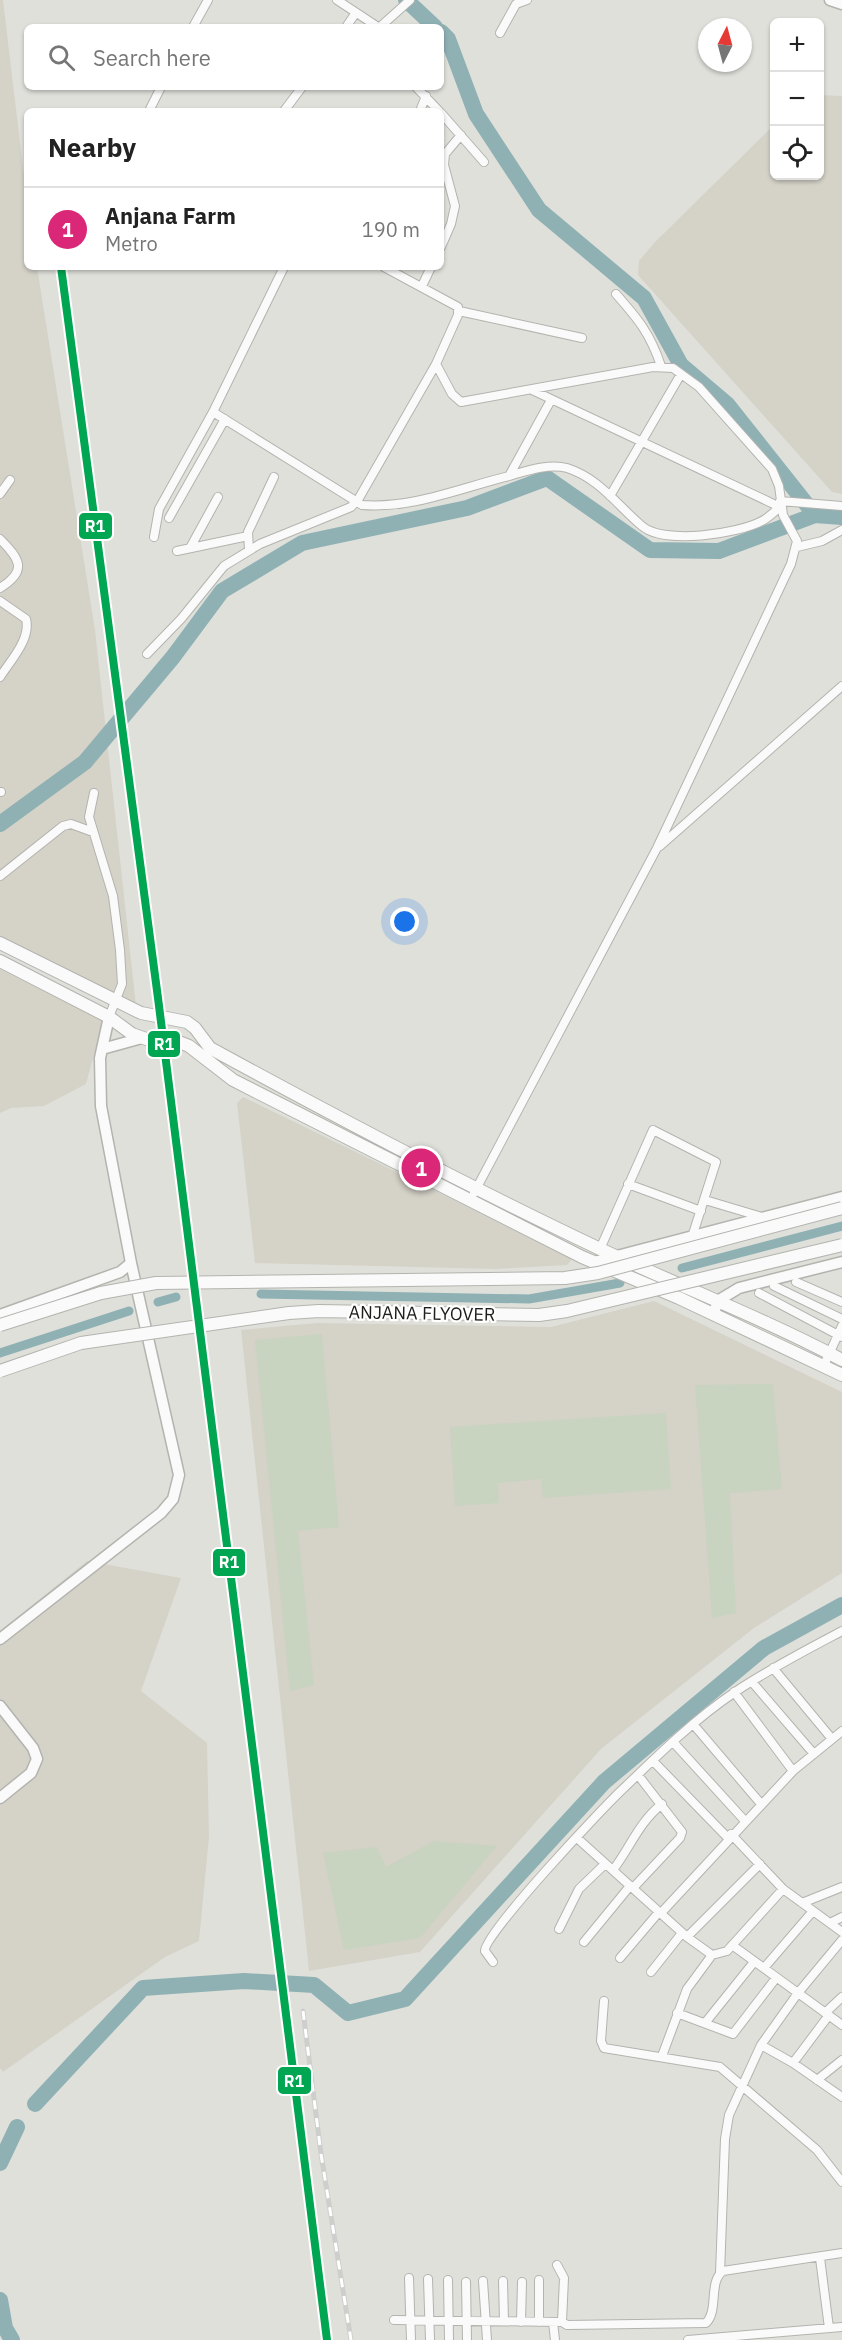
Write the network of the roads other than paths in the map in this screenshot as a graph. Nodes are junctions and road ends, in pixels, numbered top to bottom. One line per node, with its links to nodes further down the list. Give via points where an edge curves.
1 (208, 0): 8 (street)
2 (337, 0): 7 (street)
3 (410, 0): 11 (street)
4 (527, 0): 12 (street, via 516,4)
5 (830, 0): 6 (street)
6 (842, 4)
7 (355, 14): 9 (street); 10 (street)
8 (195, 24)
9 (347, 24)
10 (373, 24)
11 (383, 24)
12 (500, 33)
13 (159, 90): 17 (street)
14 (300, 90): 18 (street)
15 (419, 90): 16 (street)
16 (426, 96): 19 (street); 20 (street)
17 (150, 108)
18 (286, 108)
19 (421, 108)
20 (436, 108)
21 (444, 116): 22 (street)
22 (461, 135): 23 (street); 25 (street, via 445,154)
23 (484, 162)
24 (444, 165): 26 (street, via 455,206)
25 (444, 165)
26 (444, 241)
27 (283, 270): 39 (street)
28 (390, 270): 30 (street)
29 (430, 270): 30 (street)
30 (422, 286): 32 (street, via 455,303)
31 (616, 294): 35 (street, via 642,322)
32 (459, 311): 33 (street); 34 (street)
33 (582, 338)
34 (436, 363): 37 (street, via 452,394 461,402); 48 (street)
35 (661, 366): 36 (street); 37 (street)
36 (681, 374): 41 (street); 50 (street, via 720,408 772,469)
37 (532, 390): 38 (street)
38 (551, 400): 41 (street); 42 (street)
39 (213, 412): 40 (street); 54 (street, via 159,509)
40 (225, 419): 48 (street); 51 (street)
41 (642, 443): 47 (street); 50 (street)
42 (509, 476): 47 (street, via 536,468 566,468 594,482); 48 (street, via 385,507)
43 (274, 477): 53 (street)
44 (10, 480): 45 (street)
45 (0, 494)
46 (218, 496): 57 (street)
47 (610, 496): 50 (street, via 644,529 674,536 737,530 762,521)
48 (355, 502): 58 (street, via 339,513)
49 (839, 505): 50 (street)
50 (781, 506): 56 (street)
51 (170, 518)
52 (842, 530): 56 (street, via 822,541)
53 (248, 536): 57 (street); 58 (street)
54 (154, 537)
55 (0, 539): 60 (street, via 13,552 19,568 16,577)
56 (797, 544): 67 (street)
57 (190, 548): 59 (street)
58 (249, 550): 62 (street, via 224,566)
59 (177, 551)
60 (0, 588)
61 (0, 601): 63 (street, via 26,619 28,626)
62 (147, 654)
63 (0, 677)
64 (842, 686): 67 (street)
65 (94, 793): 66 (street, via 89,817)
66 (93, 832): 68 (street, via 71,824 63,826); 71 (street, via 112,896 120,950 122,984)
67 (657, 848): 76 (street)
68 (0, 876)
69 (0, 943): 71 (main road)
70 (0, 961): 72 (main road)
71 (116, 1001): 72 (street); 76 (main road, via 152,1016 187,1022 210,1048)
72 (109, 1017): 73 (main road); 74 (street)
73 (142, 1038): 74 (street); 79 (main road, via 189,1046 233,1080)
74 (102, 1049): 89 (street, via 101,1106)
75 (628, 1184): 78 (street, via 651,1133 657,1130 716,1162); 81 (street); 85 (street)
76 (477, 1187): 79 (street); 85 (main road)
77 (842, 1197): 82 (street)
78 (705, 1200): 81 (street); 82 (street)
79 (469, 1201): 87 (main road)
80 (842, 1208): 98 (main road, ANJANA FLYOVER, bridge, via 598,1273 565,1278 156,1283 102,1293)
81 (701, 1211): 83 (street)
82 (764, 1218): 83 (street)
83 (693, 1237): 86 (street)
84 (842, 1245): 102 (main road, ANJANA FLYOVER, bridge, via 567,1311 539,1315 289,1313 91,1342)
85 (600, 1249): 86 (main road)
86 (617, 1256): 87 (street); 93 (main road)
87 (594, 1262): 95 (main road)
88 (842, 1262): 93 (street, via 739,1288)
89 (131, 1263): 96 (street, via 120,1272); 105 (street, via 178,1467 178,1488 161,1514)
90 (796, 1282): 94 (street)
91 (774, 1286): 97 (street)
92 (759, 1293): 99 (street)
93 (719, 1299): 95 (street); 100 (main road)
94 (842, 1302)
95 (713, 1314): 100 (main road)
96 (0, 1315)
97 (842, 1319)
98 (0, 1325)
99 (841, 1332): 100 (street)
100 (826, 1359): 101 (main road); 103 (main road)
101 (842, 1360)
102 (0, 1371)
103 (842, 1375)
104 (842, 1631): 106 (street)
105 (0, 1639)
106 (773, 1668): 107 (street); 112 (street)
107 (752, 1682): 108 (street); 114 (street)
108 (734, 1692): 110 (street); 116 (street)
109 (0, 1706): 118 (street, via 33,1748 37,1759 31,1773)
110 (693, 1724): 113 (street); 120 (street)
111 (842, 1731): 112 (street)
112 (832, 1739): 114 (street)
113 (674, 1742): 115 (street); 121 (street)
114 (814, 1754): 116 (street)
115 (653, 1761): 117 (street); 122 (street)
116 (793, 1771): 120 (street)
117 (638, 1774): 119 (street); 123 (street)
118 (0, 1798)
119 (662, 1804): 125 (street, via 644,1820 626,1852); 126 (street, via 682,1835)
120 (761, 1804): 121 (street)
121 (745, 1821): 122 (street)
122 (730, 1836): 124 (street); 131 (street)
123 (577, 1838): 125 (street); 142 (street, via 487,1941 484,1951)
124 (760, 1864): 128 (street); 136 (street)
125 (609, 1867): 126 (street); 134 (street, via 579,1889)
126 (631, 1887): 131 (street); 138 (street)
127 (842, 1887): 129 (street)
128 (783, 1889): 129 (street); 139 (street)
129 (802, 1903): 130 (street)
130 (813, 1911): 133 (street); 144 (street)
131 (660, 1913): 136 (street); 141 (street)
132 (842, 1917): 133 (street)
133 (830, 1923): 135 (street)
134 (559, 1929)
135 (842, 1932)
136 (684, 1935): 140 (street); 145 (street)
137 (842, 1940): 147 (street)
138 (584, 1942)
139 (732, 1945): 140 (street, via 723,1954); 143 (street)
140 (711, 1955): 150 (street, via 690,1983)
141 (620, 1958)
142 (493, 1962)
143 (754, 1962): 144 (street); 152 (street)
144 (764, 1968): 146 (street)
145 (651, 1972)
146 (776, 1978): 147 (street); 152 (street, via 735,2032 728,2034)
147 (798, 1993): 151 (street); 154 (street)
148 (842, 1997): 151 (street)
149 (604, 2001): 155 (street, via 604,2048)
150 (678, 2013): 152 (street); 155 (street)
151 (827, 2014): 153 (street); 157 (street)
152 (705, 2024)
153 (842, 2025)
154 (761, 2045): 157 (street); 159 (street)
155 (662, 2056): 159 (street, via 720,2067)
156 (842, 2060): 158 (street)
157 (793, 2062): 158 (street)
158 (817, 2080): 160 (street)
159 (741, 2087): 161 (street, via 817,2150); 165 (street, via 729,2115 725,2139)
160 (842, 2097)
161 (842, 2182)
162 (842, 2253): 163 (street)
163 (820, 2258): 165 (street); 186 (street)
164 (557, 2265): 183 (street, via 564,2278)
165 (720, 2273): 184 (street, via 709,2321)
166 (409, 2278): 175 (street)
167 (428, 2278): 176 (street)
168 (448, 2280): 177 (street)
169 (539, 2280): 182 (street)
170 (483, 2281): 179 (street)
171 (503, 2281): 180 (street)
172 (466, 2282): 178 (street)
173 (522, 2282): 181 (street)
174 (394, 2320): 175 (street)
175 (410, 2320): 176 (street); 187 (street)
176 (429, 2321): 177 (street); 188 (street)
177 (448, 2321): 178 (street); 189 (street)
178 (467, 2321): 179 (street); 190 (street)
179 (486, 2321): 180 (street); 191 (street)
180 (504, 2322): 181 (street)
181 (521, 2322): 182 (street)
182 (539, 2322): 183 (street)
183 (558, 2322): 184 (street); 192 (street)
184 (682, 2323): 193 (street)
185 (842, 2327): 186 (street)
186 (829, 2328): 193 (street)
187 (411, 2340)
188 (429, 2340)
189 (449, 2340)
190 (467, 2340)
191 (486, 2340)
192 (555, 2340)
193 (686, 2340)

